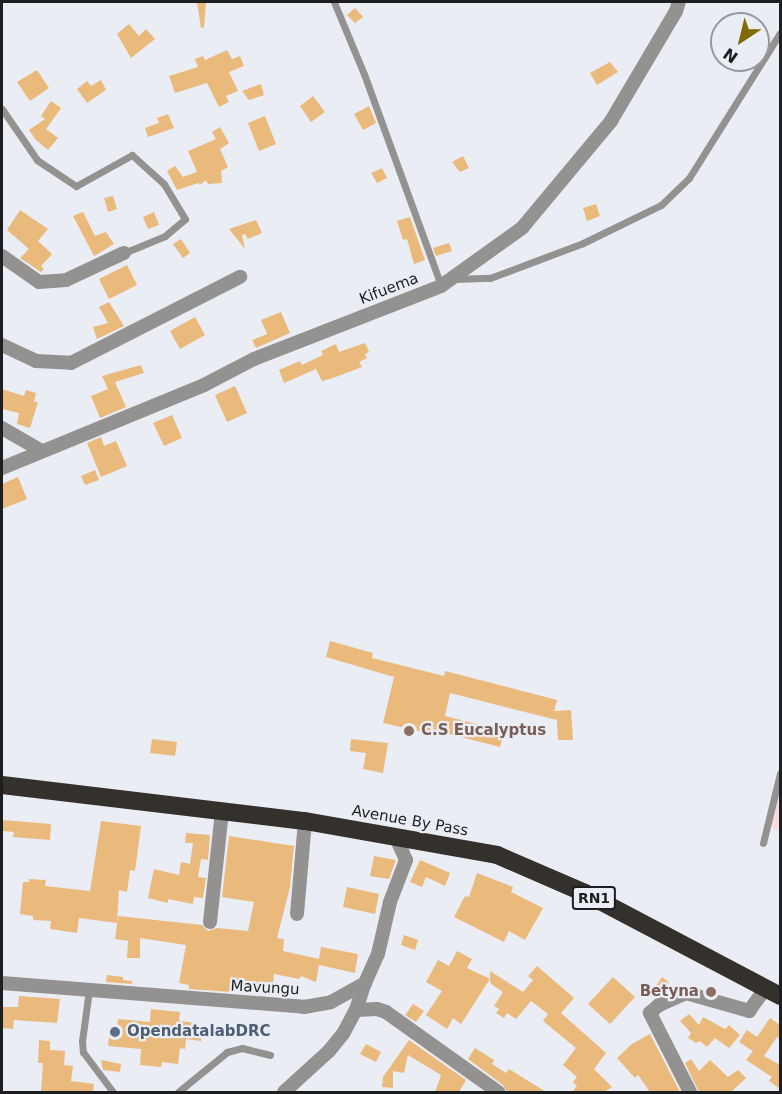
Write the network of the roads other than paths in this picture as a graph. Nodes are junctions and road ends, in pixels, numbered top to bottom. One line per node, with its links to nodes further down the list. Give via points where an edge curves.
1 (334, 2): 8 (lane)
2 (679, 2): 8 (street, Kifuema, via 610,121 522,228)
3 (780, 33): 8 (lane, via 690,178 661,205 583,243 490,278)
4 (2, 109): 5 (lane, via 37,160 76,186 132,155 164,183 184,219 165,236)
5 (124, 253): 6 (street, via 66,280 39,282)
6 (2, 256)
7 (240, 277): 9 (street, via 71,363 36,361)
8 (445, 283): 11 (street, Kifuema)
9 (2, 345)
10 (2, 428): 11 (street)
11 (40, 450): 12 (street, Kifuema)
12 (2, 468)
13 (780, 773): 18 (lane)
14 (2, 785): 15 (highway, Avenue By Pass / RN1)
15 (222, 810): 16 (highway, Avenue By Pass / RN1); 20 (street)
16 (305, 821): 17 (highway, Avenue By Pass / RN1); 19 (street)
17 (395, 835): 22 (street, via 406,860 390,902 378,954); 24 (highway, Avenue By Pass / RN1, via 497,855 542,873)
18 (763, 843)
19 (297, 914)
20 (210, 922)
21 (2, 983): 23 (street, Mavungu)
22 (365, 983): 23 (street, Mavungu, via 331,1002 304,1007); 25 (street)
23 (89, 990): 27 (lane, via 83,1052)
24 (773, 992): 31 (street, via 749,1011 686,993 650,1013)
25 (356, 1010): 29 (street, via 329,1051); 30 (street, via 386,1012)
26 (270, 1055): 28 (lane, via 253,1049 227,1052)
27 (113, 1092)
28 (178, 1092)
29 (284, 1092)
30 (498, 1092)
31 (690, 1092)

